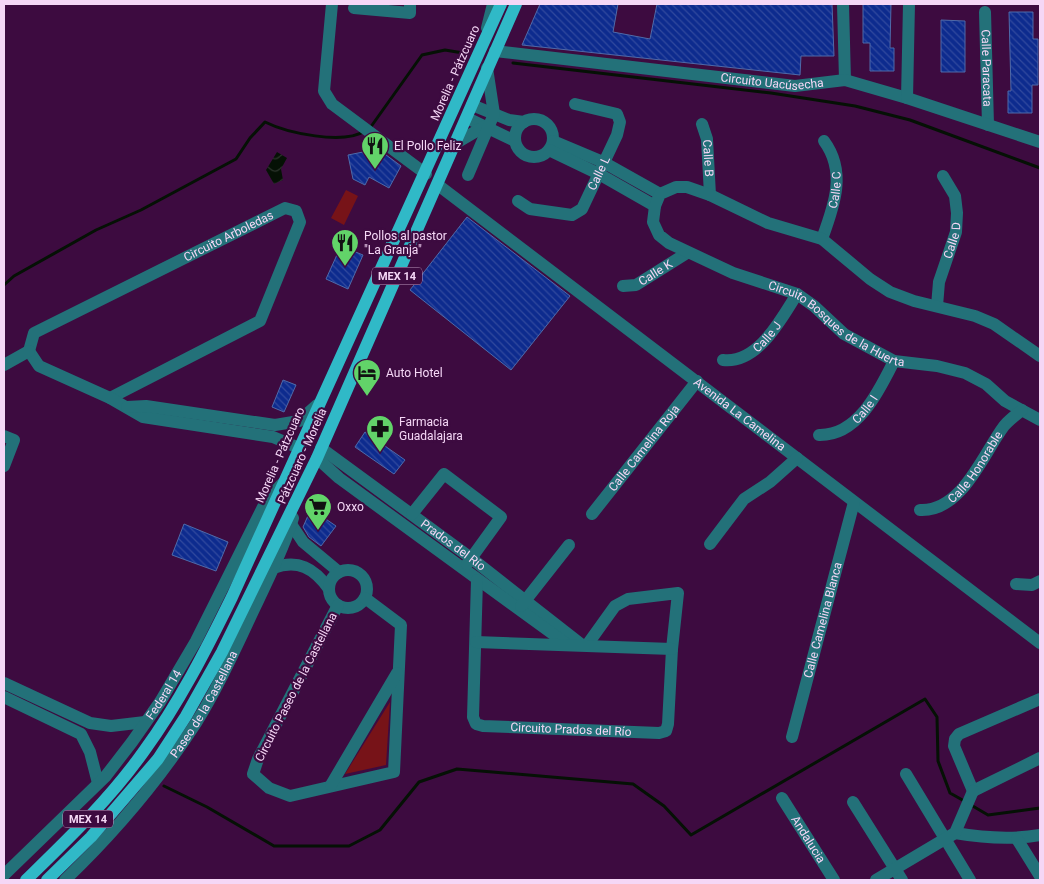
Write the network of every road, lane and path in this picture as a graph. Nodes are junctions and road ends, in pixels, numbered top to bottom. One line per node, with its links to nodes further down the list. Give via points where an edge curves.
1 (332, 4): 29 (street, via 326,98)
2 (410, 4): 8 (street, via 410,13)
3 (493, 4): 10 (street)
4 (501, 4): 10 (main road, Morelia - Pátzcuaro)
5 (516, 4): 11 (main road, Pátzcuaro - Morelia / MEX 14)
6 (843, 4): 13 (street)
7 (909, 4): 14 (street)
8 (354, 10)
9 (985, 12): 21 (street, Calle Paracata)
10 (486, 39): 29 (main road, Morelia - Pátzcuaro / MEX 14)
11 (495, 51): 12 (main road, Pátzcuaro - Morelia / MEX 14); 13 (street, Circuito Uacúsecha, via 795,86)
12 (488, 68): 16 (main road, Pátzcuaro - Morelia / MEX 14); 17 (street)
13 (845, 80): 14 (street, Circuito Uacúsecha)
14 (907, 98): 21 (street, Circuito Uacúsecha)
15 (575, 104): 28 (street, Calle L, via 617,114 620,122 617,135)
16 (472, 105): 17 (street); 18 (main road, Pátzcuaro - Morelia / MEX 14)
17 (494, 114): 19 (street); 22 (street)
18 (467, 118): 22 (street); 26 (main road, Pátzcuaro - Morelia / MEX 14)
19 (524, 122): 23 (street, via 517,130); 27 (street, via 536,119 547,124 553,135)
20 (702, 124): 34 (street, Calle B, via 708,139)
21 (988, 125): 25 (street, Circuito Uacúsecha)
22 (487, 127): 23 (street); 26 (street); 30 (street)
23 (515, 141): 27 (street, via 526,155 538,156)
24 (824, 141): 37 (street, Calle C, via 834,153 836,189)
25 (1040, 142)
26 (456, 143): 32 (main road, Pátzcuaro - Morelia / MEX 14)
27 (551, 146): 28 (street)
28 (601, 168): 33 (street); 35 (street, Calle L, via 578,213 530,209); 36 (street)
29 (426, 174): 49 (main road, Morelia - Pátzcuaro / MEX 14)
30 (468, 175)
31 (943, 176): 41 (street, Calle D, via 954,196 957,213 956,232 939,282)
32 (438, 185): 47 (street, Avenida La Camelina); 56 (main road, Pátzcuaro - Morelia / MEX 14)
33 (660, 194): 34 (street, via 676,187 687,187); 36 (street, Circuito Bosques de la Huerta)
34 (710, 195): 37 (street, via 759,220)
35 (518, 201)
36 (655, 206): 38 (street, Circuito Bosques de la Huerta, via 653,222 659,235)
37 (822, 239): 41 (street, via 890,292)
38 (687, 252): 39 (street, Calle K, via 636,285); 40 (street, Circuito Bosques de la Huerta, via 733,273)
39 (623, 286)
40 (797, 294): 44 (street, Calle J, via 765,339 738,360); 45 (street, Circuito Bosques de la Huerta, via 844,334)
41 (937, 306): 43 (street, via 994,324)
42 (29, 351): 46 (street); 48 (street, via 39,366); 48 (street, Circuito Arboledas, via 34,333 285,208 296,211 300,222 260,321)
43 (1040, 356)
44 (723, 360)
45 (894, 361): 50 (street, Circuito Bosques de la Huerta, via 965,373); 53 (street, Calle I, via 866,410 835,434)
46 (4, 365)
47 (697, 382): 57 (street, Avenida La Camelina); 64 (street, Calle Camelina Roja)
48 (110, 398): 52 (street, via 126,407 146,406)
49 (318, 405): 52 (street, via 298,420); 55 (main road, Morelia - Pátzcuaro / MEX 14)
50 (1022, 410): 51 (street, Circuito Bosques de la Huerta); 62 (street, Calle Honorable, via 1006,424 975,472 948,503 930,511)
51 (1040, 420)
52 (261, 429): 55 (street)
53 (819, 435)
54 (4, 436): 58 (street, via 14,440)
55 (299, 448): 59 (main road, Morelia - Pátzcuaro / MEX 14)
56 (319, 453): 60 (main road, Pátzcuaro - Morelia / MEX 14); 63 (street, Prados del Río); 68 (street, via 339,478)
57 (797, 458): 61 (street, Avenida La Camelina); 66 (street, via 744,499)
58 (4, 466)
59 (283, 483): 86 (street, Federal 14, via 267,499 196,641); 101 (main road, Morelia - Pátzcuaro / MEX 14, via 195,672 144,752 78,830)
60 (298, 501): 65 (street, Paseo de la Castellana); 102 (main road, Pátzcuaro - Morelia / MEX 14, via 222,652 158,759 97,831)
61 (854, 502): 79 (street, Avenida La Camelina); 87 (street, Calle Camelina Blanca)
62 (920, 510)
63 (412, 514): 68 (street, Prados del Río); 68 (street, via 444,474 501,517)
64 (592, 514)
65 (291, 524): 69 (street, Paseo de la Castellana); 70 (street, via 310,549)
66 (710, 544)
67 (569, 545): 77 (street)
68 (468, 563): 71 (street); 77 (street, Prados del Río)
69 (273, 568): 74 (street, via 288,564 304,566 311,569); 103 (street, Paseo de la Castellana, via 226,670 170,762 105,840)
70 (339, 572): 74 (street); 75 (street, via 351,570 362,576 367,586)
71 (477, 580): 77 (street); 78 (street, Circuito Prados del Río)
72 (1040, 580): 73 (street, via 1032,585)
73 (1016, 584)
74 (329, 589): 76 (street)
75 (365, 598): 76 (street, via 356,607); 83 (street, Circuito Paseo de la Castellana, via 401,625)
76 (338, 605): 91 (street, Circuito Paseo de la Castellana, via 253,774 269,788 290,796)
77 (523, 605): 80 (street); 81 (street, Prados del Río)
78 (476, 642): 80 (street); 82 (street, Circuito Prados del Río, via 473,717 476,724 659,733 666,731 668,724)
79 (1040, 643)
80 (568, 645): 81 (street)
81 (585, 645): 82 (street); 82 (street, Circuito Prados del Río, via 615,606 628,599 678,593)
82 (672, 649)
83 (398, 671): 91 (street, Circuito Paseo de la Castellana); 91 (street, Circuito Paseo de la Castellana, via 394,772)
84 (8, 692): 86 (street, via 90,723 111,726); 90 (street, via 81,734 90,752)
85 (1040, 699): 92 (street, via 959,734 955,739 954,746)
86 (145, 722): 90 (street, Federal 14)
87 (792, 737)
88 (1040, 758): 92 (street)
89 (906, 774): 96 (street)
90 (98, 783): 98 (street, Federal 14)
91 (331, 785)
92 (971, 794): 96 (street, via 962,818)
93 (782, 798): 104 (street, Andalucia)
94 (852, 802): 99 (street)
95 (1040, 835): 97 (street)
96 (950, 836): 97 (street); 99 (street); 106 (street)
97 (1017, 839): 100 (street)
98 (4, 875)
99 (898, 875): 105 (street)
100 (1040, 876)
101 (26, 880)
102 (47, 880)
103 (65, 880)
104 (834, 880)
105 (876, 880)
106 (970, 880)

